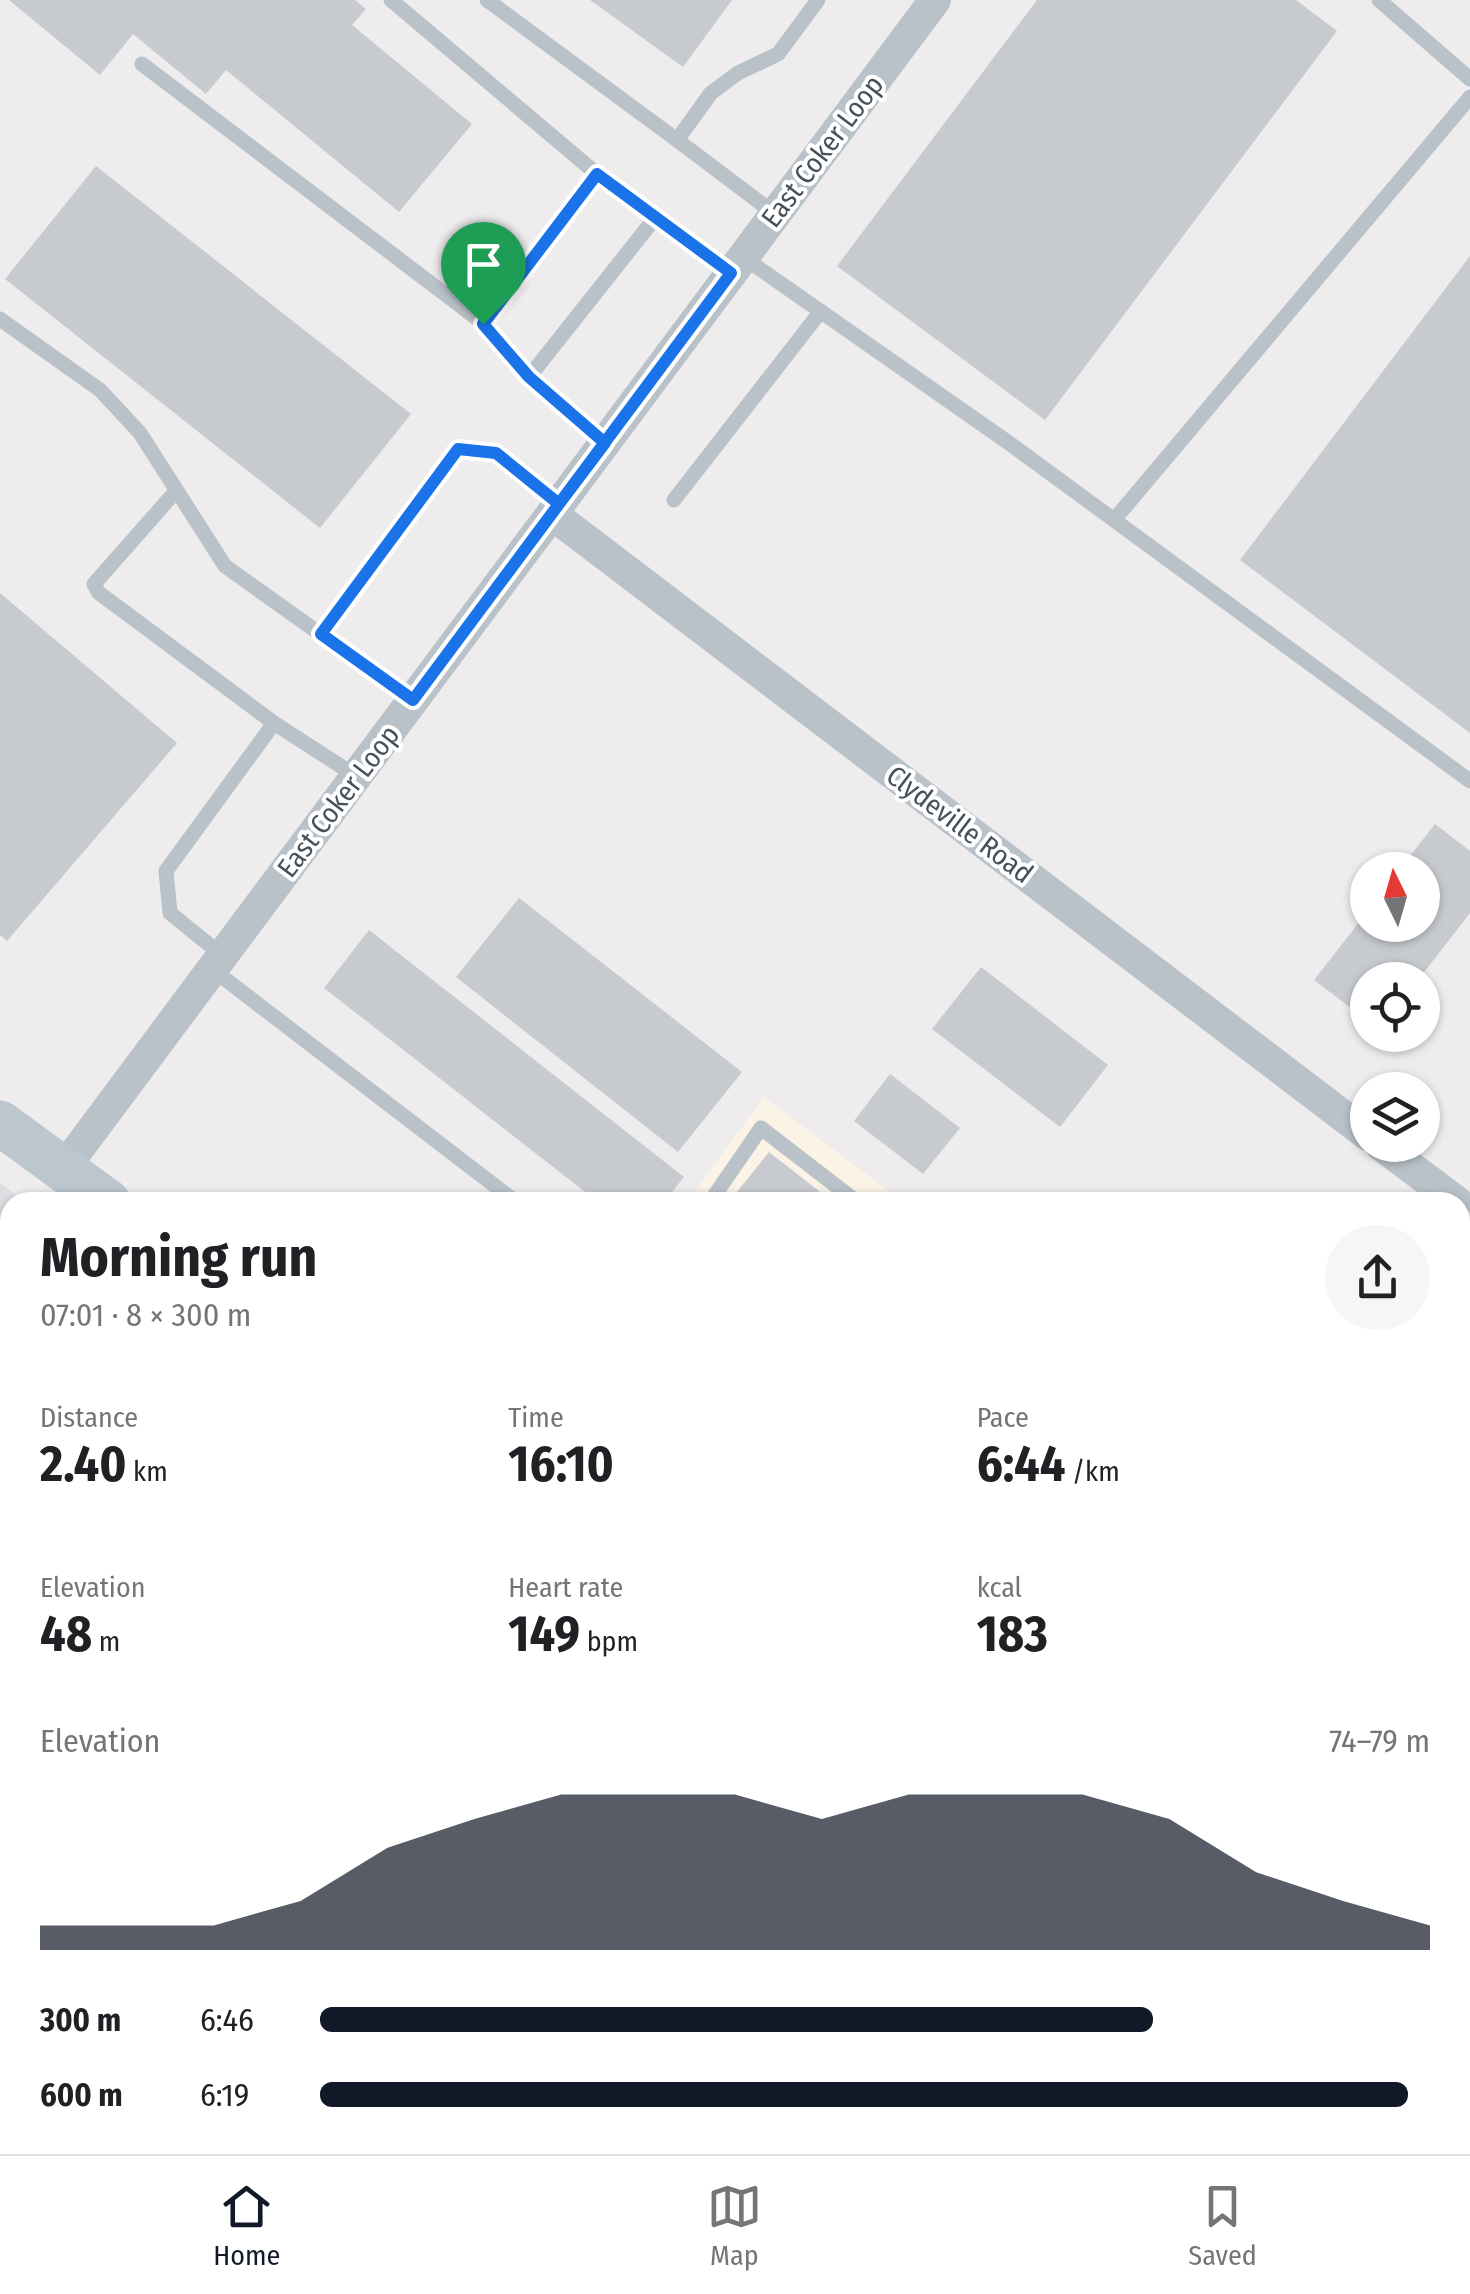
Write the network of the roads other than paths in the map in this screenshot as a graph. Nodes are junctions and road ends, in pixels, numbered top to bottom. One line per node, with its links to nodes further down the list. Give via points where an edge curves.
1 (391, 0): 10 (lane)
2 (487, 0): 9 (lane)
3 (818, 0): 9 (lane, via 778,54 710,93)
4 (935, 0): 11 (street, East Coker Loop)
5 (1378, 0): 7 (lane)
6 (142, 64): 16 (lane)
7 (1470, 79)
8 (1470, 96): 22 (lane)
9 (677, 140): 11 (lane)
10 (597, 174): 12 (lane); 16 (lane)
11 (776, 214): 13 (street, East Coker Loop)
12 (655, 218): 13 (lane); 17 (lane)
13 (737, 265): 14 (lane); 18 (street, East Coker Loop)
14 (821, 310): 20 (lane); 22 (lane)
15 (0, 319): 19 (lane, via 100,390 140,434)
16 (483, 324): 17 (lane)
17 (529, 377): 18 (lane)
18 (605, 443): 21 (street, East Coker Loop)
19 (176, 491): 23 (lane, via 225,566); 25 (lane, via 94,584)
20 (674, 500)
21 (555, 509): 23 (lane, via 496,453 458,449); 24 (street, East Coker Loop); 29 (street, Clydeville Road)
22 (1114, 520): 27 (lane)
23 (321, 634): 24 (lane)
24 (413, 700): 26 (street, East Coker Loop)
25 (274, 722): 26 (lane); 28 (lane, via 166,871 170,913)
26 (356, 776): 28 (street, East Coker Loop)
27 (1470, 782)
28 (218, 962): 32 (street, East Coker Loop); 34 (lane)
29 (1350, 1120)
30 (0, 1123): 32 (main road)
31 (1403, 1162): 37 (street)
32 (64, 1168): 33 (main road)
33 (95, 1192)
34 (504, 1192)
35 (717, 1192): 36 (lane, via 761,1128)
36 (845, 1192)
37 (1442, 1192)

